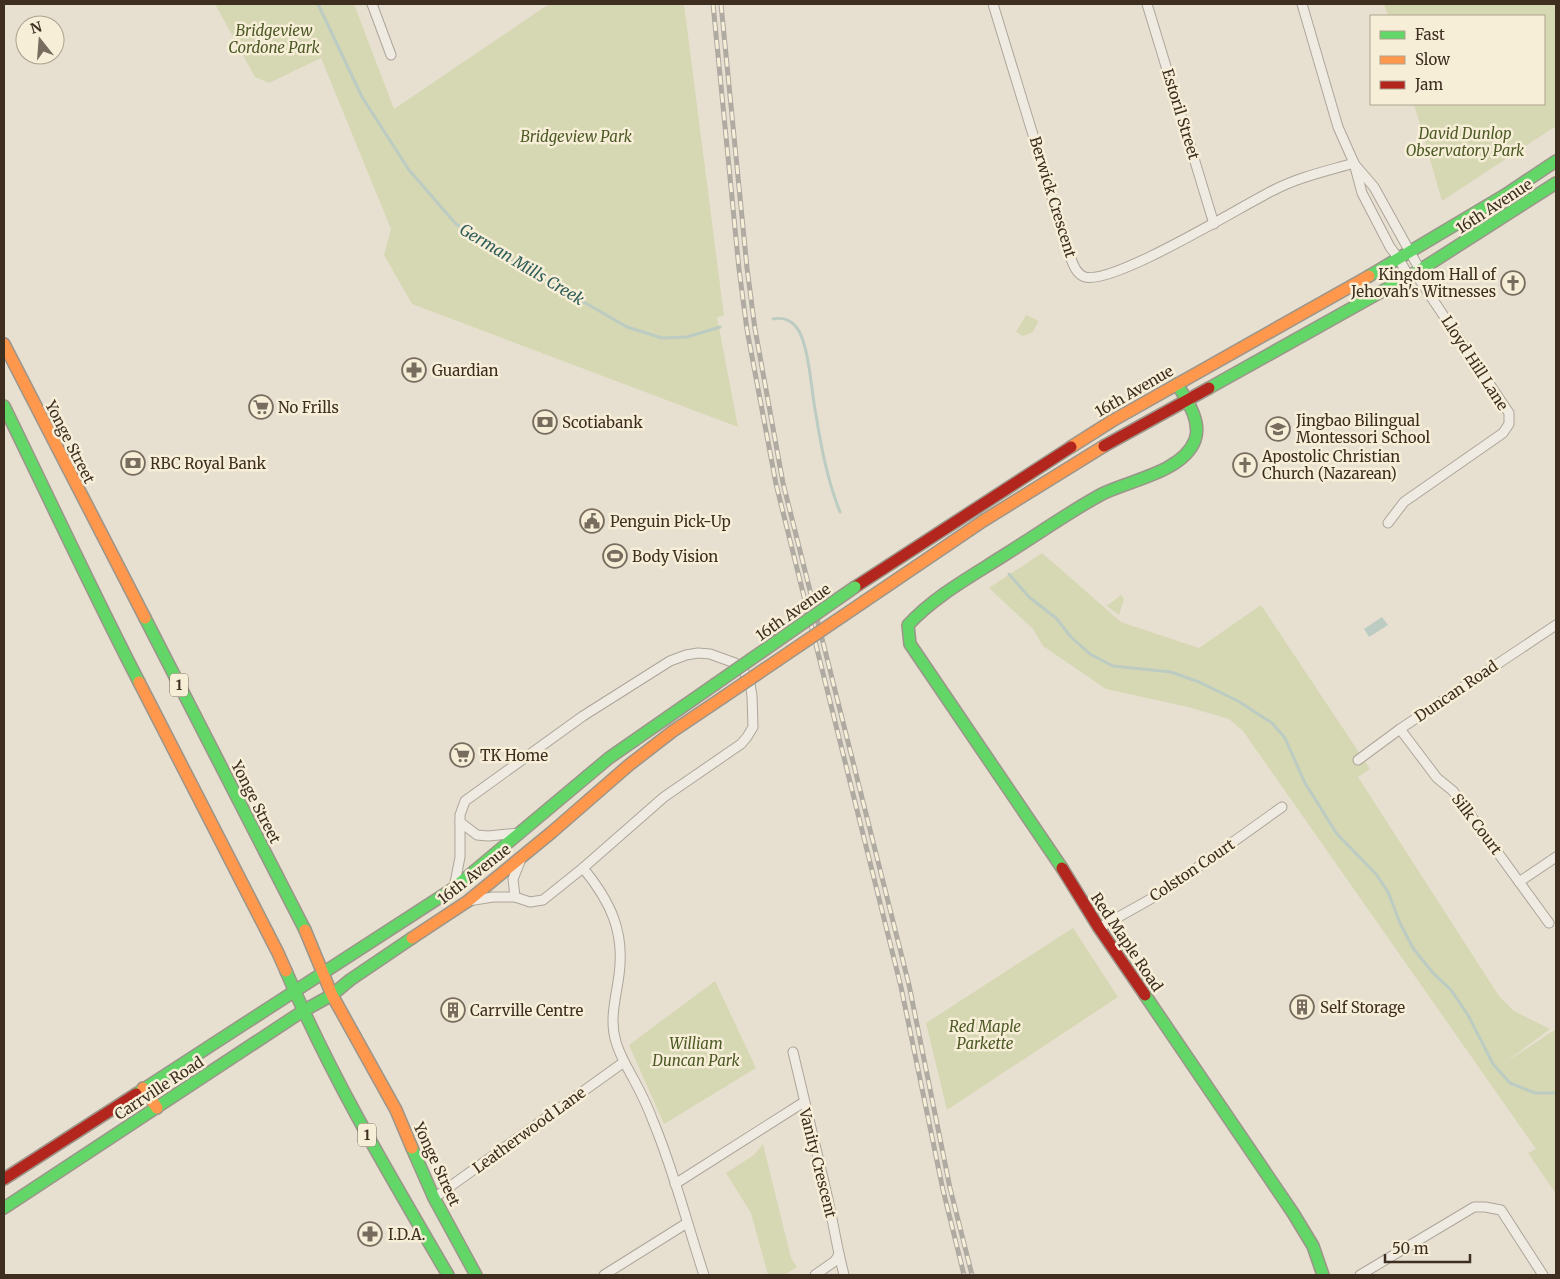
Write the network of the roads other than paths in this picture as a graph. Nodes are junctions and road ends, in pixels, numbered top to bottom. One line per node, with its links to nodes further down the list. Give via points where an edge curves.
1 (372, 4): 5 (street)
2 (993, 4): 9 (street, Berwick Crescent, via 1076,270 1084,277 1097,277 1129,266)
3 (1148, 4): 9 (street, Estoril Street)
4 (1302, 4): 7 (street, via 1338,127)
5 (391, 55)
6 (1556, 161): 10 (main road, 16th Avenue)
7 (1354, 163): 9 (street, Berwick Crescent, via 1297,179); 10 (street, via 1374,187); 11 (street, via 1362,193)
8 (1556, 183): 12 (main road, 16th Avenue)
9 (1214, 224)
10 (1410, 252): 11 (main road, 16th Avenue); 12 (street)
11 (1399, 259): 12 (street); 14 (main road, 16th Avenue)
12 (1414, 273): 15 (main road, 16th Avenue); 17 (street, Lloyd Hill Lane, via 1509,413 1509,424 1503,433 1404,502)
13 (4, 344): 33 (main road, Yonge Street / 1, via 309,938)
14 (1176, 384): 15 (main road); 23 (main road, 16th Avenue, bridge, via 1090,434 855,587 609,758)
15 (1186, 400): 24 (main road, 16th Avenue, bridge, via 998,511 673,731); 32 (main road, Red Maple Road, via 1196,422 1195,439 1187,453 1071,513 920,611 908,625 910,644)
16 (4, 406): 34 (main road, 1, via 105,616)
17 (1388, 523)
18 (1556, 625): 19 (street, Duncan Road)
19 (1400, 729): 20 (street, Duncan Road); 27 (street, Silk Court, via 1437,778 1454,791)
20 (1358, 760)
21 (1282, 807): 32 (street, Colston Court, via 1163,892)
22 (460, 822): 23 (street, 16th Avenue, via 478,835); 26 (street, 16th Avenue, via 465,801 484,786 583,716 670,661 698,653 735,664 750,683 754,718 747,737 664,797); 28 (street, 16th Avenue, via 460,857)
23 (520, 833): 28 (main road, 16th Avenue)
24 (523, 856): 29 (street, via 513,879); 30 (main road, 16th Avenue)
25 (1556, 857): 27 (street)
26 (583, 868): 29 (street, 16th Avenue, via 543,900 530,902); 38 (street, via 606,899 622,948 612,1026)
27 (1520, 882): 31 (street, Silk Court)
28 (454, 888): 33 (main road, 16th Avenue)
29 (514, 897): 30 (street, 16th Avenue)
30 (468, 901): 35 (main road, 16th Avenue)
31 (1549, 923)
32 (1099, 928): 55 (main road, Red Maple Road, via 1293,1213 1313,1246)
33 (322, 974): 34 (main road, 16th Avenue); 35 (main road, Yonge Street / 1)
34 (294, 990): 36 (main road, 1); 39 (main road, Carrville Road)
35 (332, 995): 36 (main road, Carrville Road); 45 (main road, Yonge Street / 1, via 396,1110)
36 (303, 1011): 41 (main road, Carrville Road); 49 (main road, 1, via 362,1127)
37 (793, 1052): 40 (street)
38 (624, 1062): 44 (street, via 654,1122); 45 (street, Leatherwood Lane)
39 (143, 1088): 41 (main road); 42 (main road, Carrville Road)
40 (804, 1102): 44 (street, Vanity Crescent); 48 (street, Vanity Crescent)
41 (157, 1108): 42 (main road, Carrville Road)
42 (35, 1173): 43 (main road, Carrville Road); 46 (main road, Carrville Road)
43 (4, 1179)
44 (675, 1184): 47 (street)
45 (434, 1198): 50 (main road, Yonge Street / 1)
46 (4, 1208)
47 (687, 1223): 51 (street); 52 (street)
48 (839, 1254): 53 (street); 54 (street, Vanity Crescent)
49 (444, 1274)
50 (476, 1275)
51 (604, 1275)
52 (704, 1275)
53 (815, 1275)
54 (844, 1275)
55 (1323, 1275)
56 (1360, 1275): 57 (street, via 1474,1207 1485,1207 1501,1210)
57 (1543, 1275)

